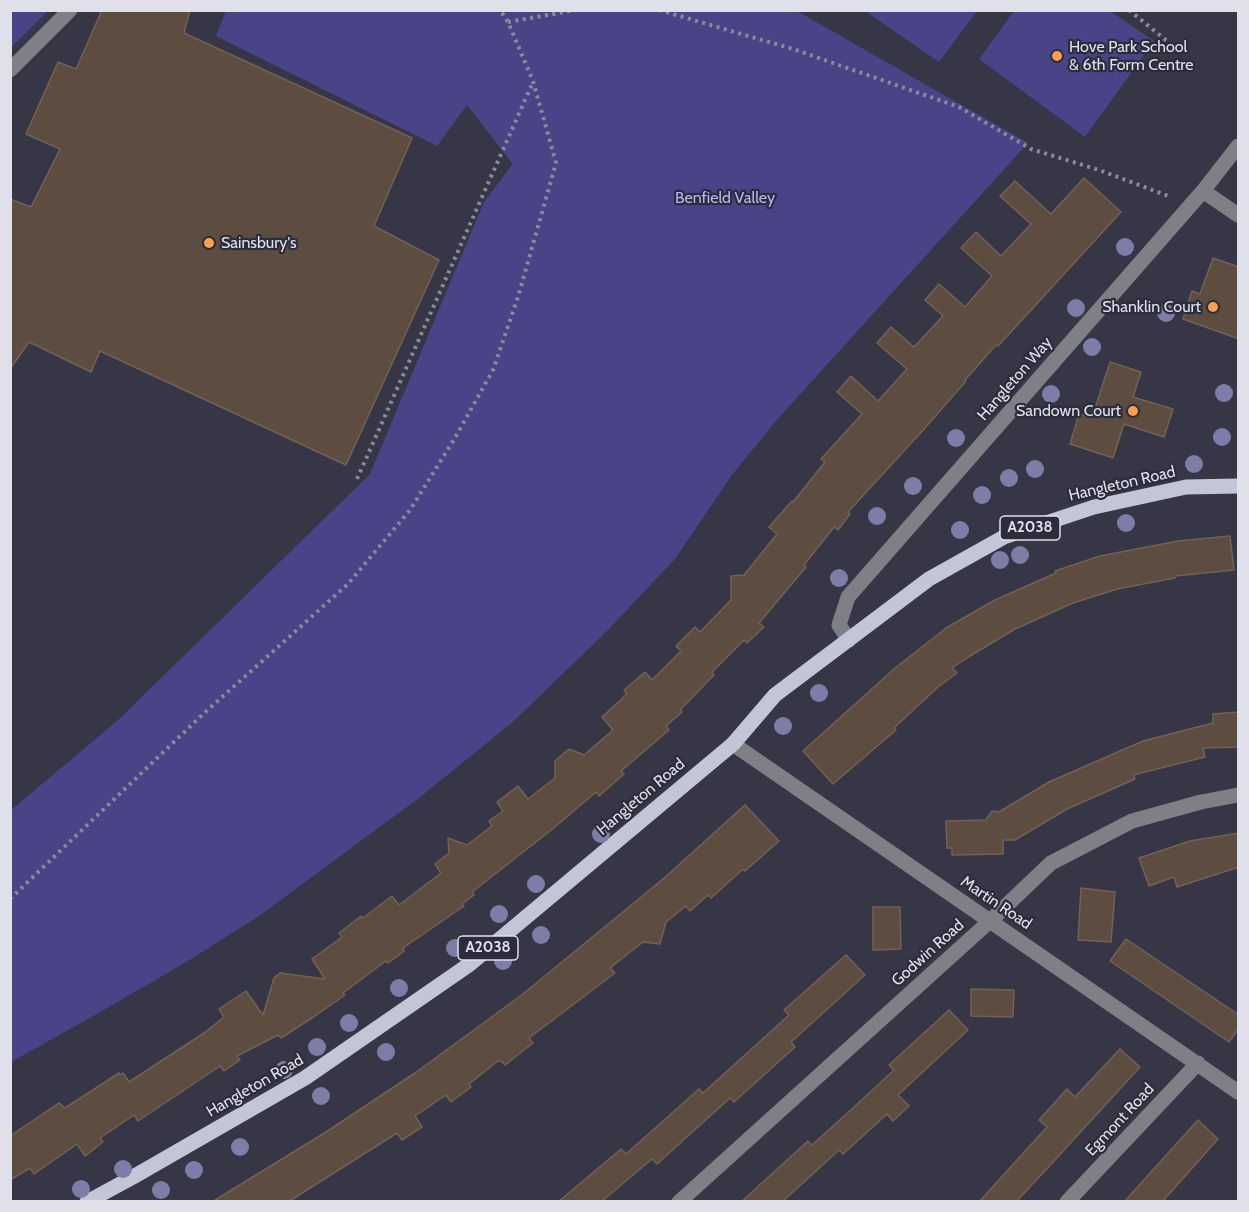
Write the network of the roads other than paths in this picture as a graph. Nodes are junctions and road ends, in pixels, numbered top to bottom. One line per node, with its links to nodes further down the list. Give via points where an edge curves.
1 (70, 10): 2 (street)
2 (10, 70)
3 (1239, 146): 4 (street, Hangleton Way)
4 (1203, 191): 5 (street); 7 (street, Hangleton Way, via 848,597 839,625)
5 (1239, 215)
6 (1239, 486): 7 (main road, Hangleton Road / A2038, via 1186,487 1095,507 1004,537 929,579)
7 (849, 640): 8 (main road, Hangleton Road / A2038, via 775,695)
8 (733, 744): 10 (street, Martin Road); 13 (main road, Hangleton Road / A2038, via 470,964 305,1078)
9 (1239, 795): 10 (street, Godwin Road, via 1132,821 1051,863)
10 (990, 921): 11 (street, Martin Road); 14 (street, Godwin Road)
11 (1198, 1063): 12 (street, Martin Road); 15 (street, Egmont Road)
12 (1239, 1092)
13 (87, 1202)
14 (679, 1202)
15 (1067, 1202)

